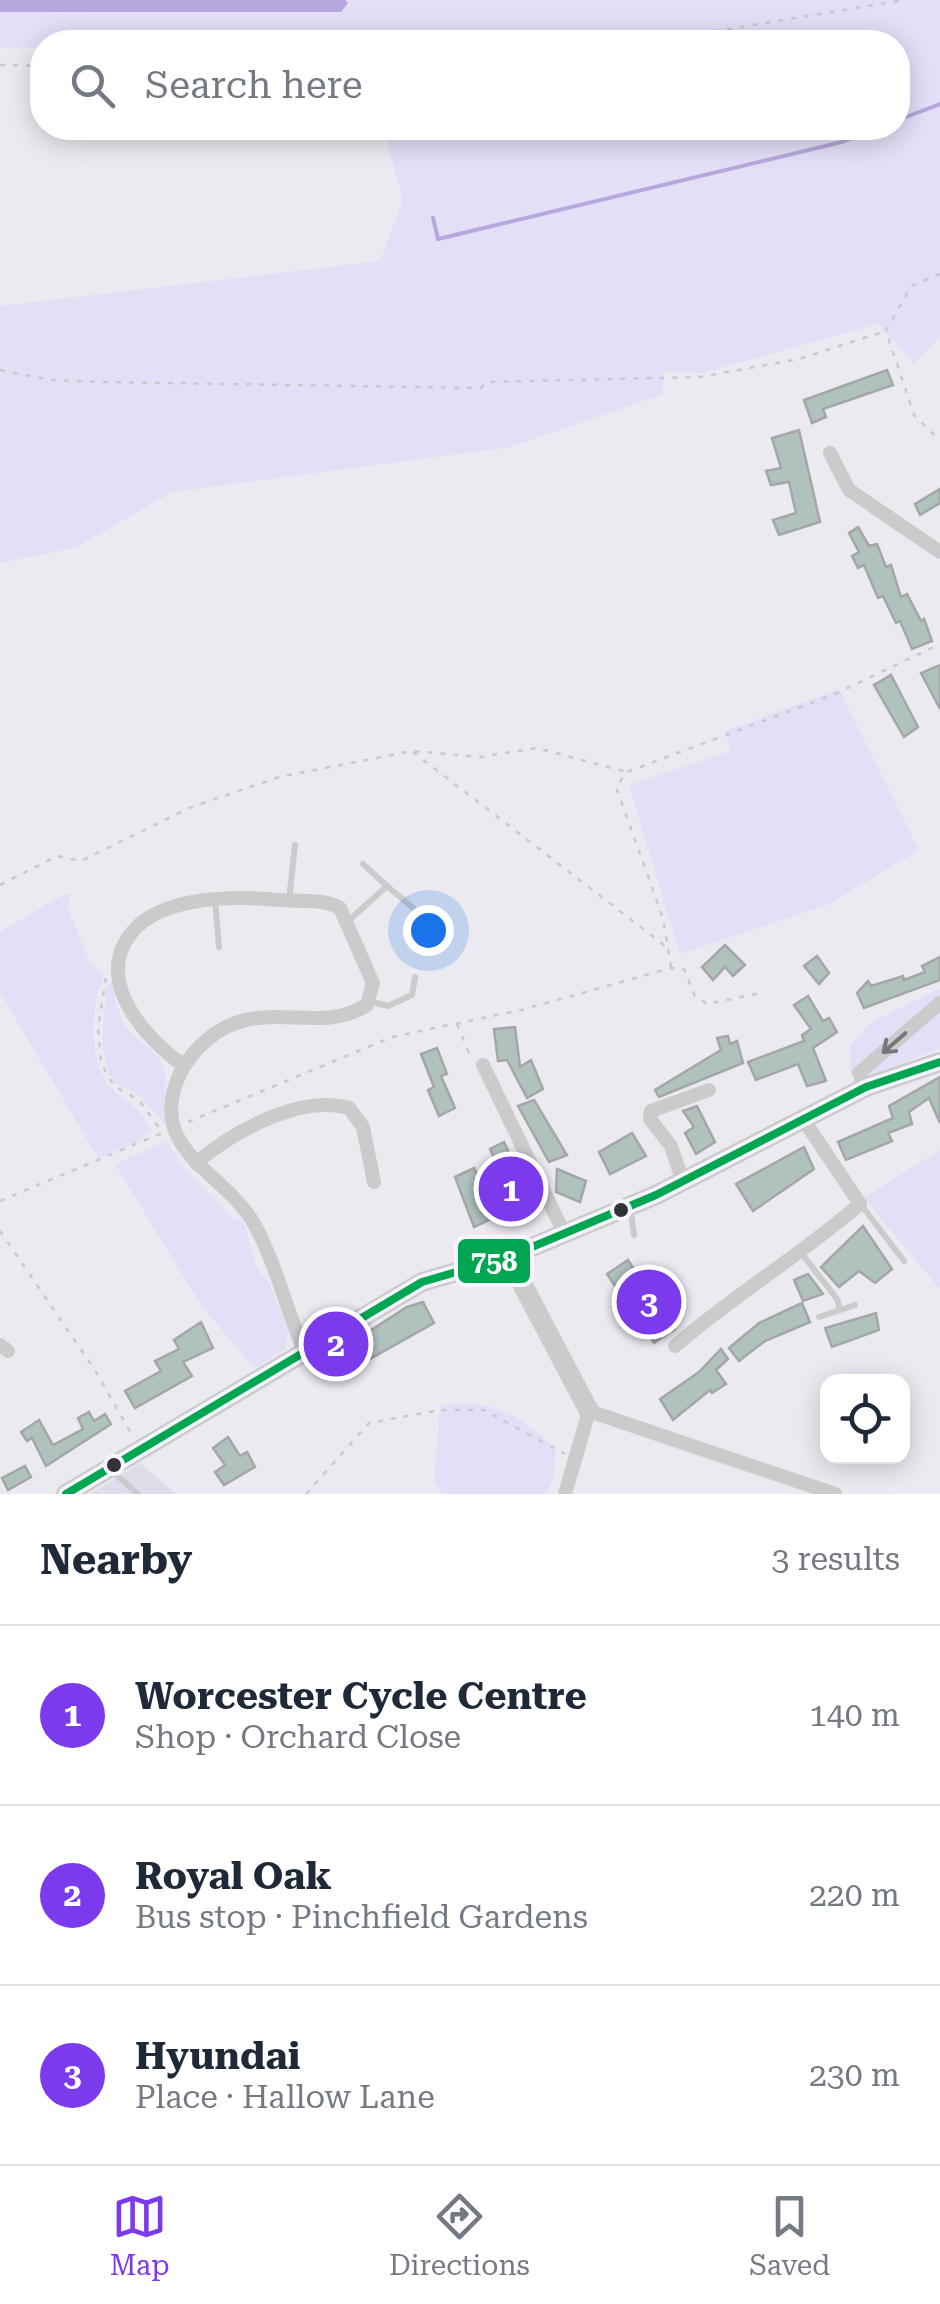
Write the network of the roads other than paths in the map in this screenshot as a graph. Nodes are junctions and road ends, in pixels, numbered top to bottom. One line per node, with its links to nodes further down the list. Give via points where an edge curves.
1 (830, 453): 2 (street, via 849,490)
2 (940, 552)
3 (294, 845): 7 (lane)
4 (363, 864): 5 (lane)
5 (387, 886): 8 (lane); 9 (lane)
6 (215, 898): 7 (street); 10 (lane); 16 (street, via 133,930 120,956 123,995 143,1031)
7 (289, 901): 9 (street, via 330,902)
8 (414, 908)
9 (346, 922): 12 (street, via 372,982)
10 (219, 946)
11 (415, 977): 12 (lane, via 416,992 398,1003)
12 (368, 1000): 16 (street, via 338,1018 248,1018 208,1038)
13 (940, 1003): 17 (street, one-way to 17, via 860,1073)
14 (940, 1062): 17 (main road)
15 (483, 1065): 25 (street)
16 (184, 1066): 20 (street, via 174,1089 175,1128)
17 (866, 1087): 19 (main road)
18 (709, 1090): 22 (street, via 658,1106 650,1116 671,1146)
19 (803, 1119): 22 (main road); 23 (street)
20 (196, 1163): 21 (street, via 256,1126 333,1103 349,1108 363,1128); 34 (street, via 250,1216)
21 (374, 1182)
22 (683, 1182): 24 (main road)
23 (860, 1204): 27 (street); 29 (lane)
24 (628, 1206): 25 (main road); 26 (lane)
25 (564, 1233): 28 (main road)
26 (634, 1236)
27 (801, 1253): 31 (lane); 33 (street)
28 (508, 1257): 34 (main road, via 422,1282); 35 (main road)
29 (904, 1261)
30 (855, 1305): 31 (lane)
31 (840, 1310): 32 (lane)
32 (819, 1318)
33 (675, 1346)
34 (304, 1350): 36 (main road)
35 (589, 1411): 39 (street); 40 (street)
36 (109, 1468): 37 (main road); 38 (lane)
37 (66, 1494)
38 (138, 1494)
39 (565, 1494)
40 (835, 1494)

